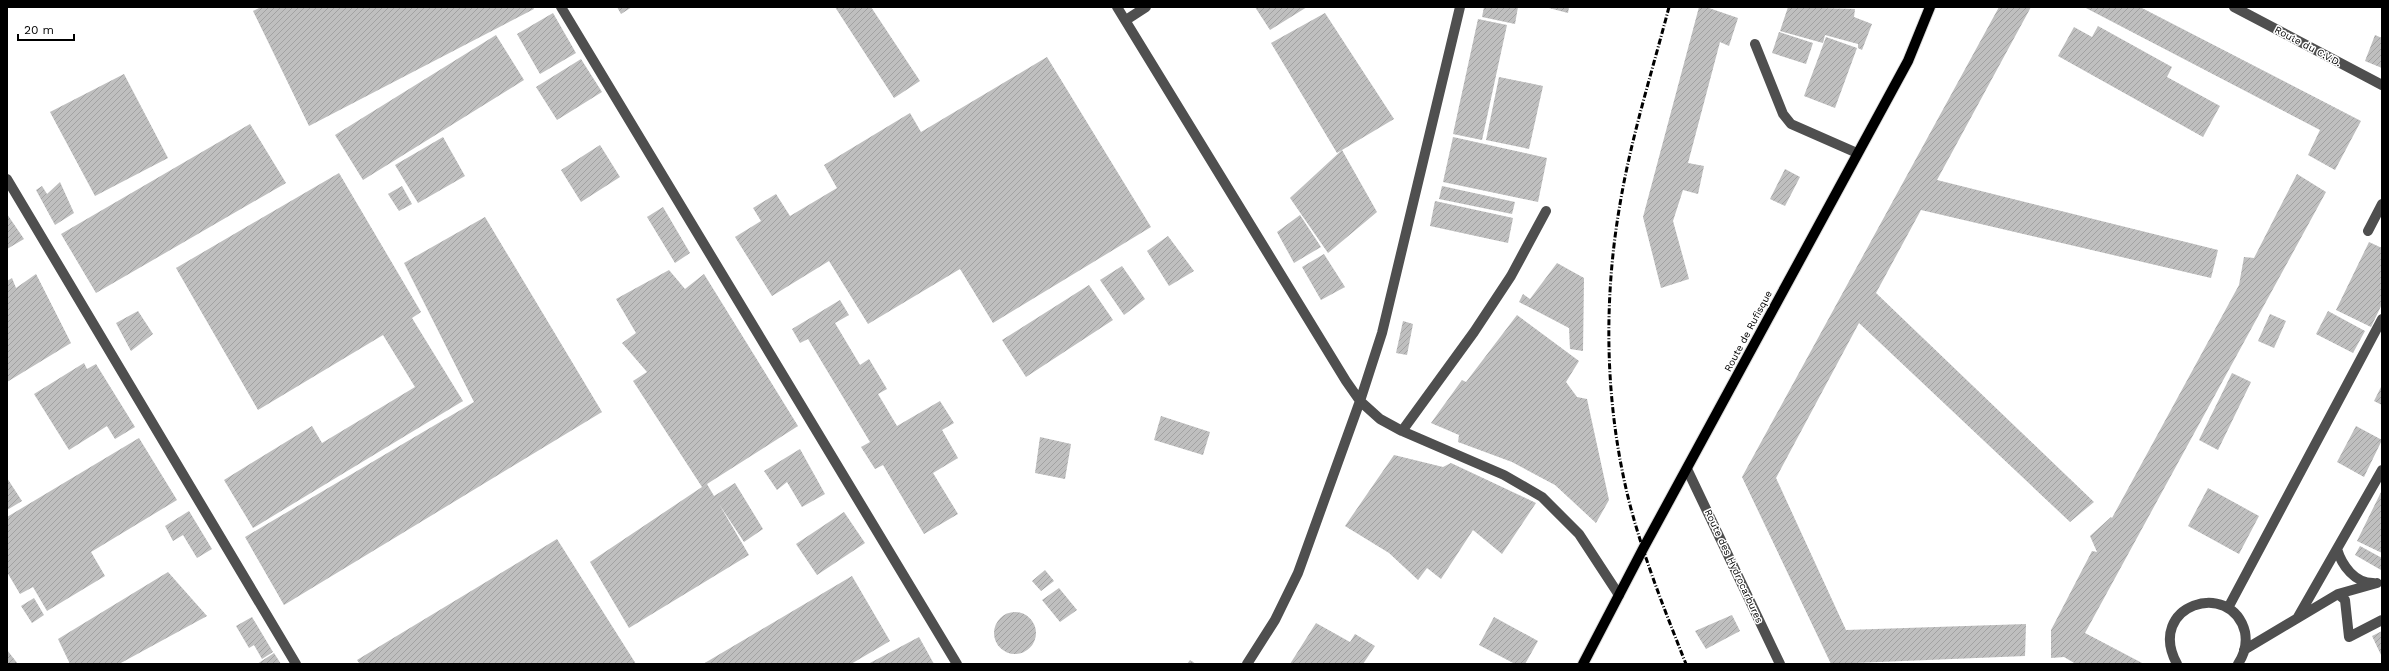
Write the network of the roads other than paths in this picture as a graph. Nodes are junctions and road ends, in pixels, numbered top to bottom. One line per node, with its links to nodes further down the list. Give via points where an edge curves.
1 (561, 7): 29 (street)
2 (1117, 7): 7 (street)
3 (1146, 7): 7 (street)
4 (1460, 7): 16 (street, via 1382,333)
5 (1930, 7): 10 (main road, Route de Rufisque, via 1908,62)
6 (2234, 7): 9 (street, Route du C.V.D.)
7 (1126, 20): 16 (street)
8 (1755, 44): 10 (street, via 1783,114 1791,124)
9 (2382, 85)
10 (1857, 153): 18 (main road, Route de Rufisque)
11 (7, 179): 28 (street)
12 (2382, 204): 14 (street)
13 (1546, 212): 17 (street, via 1507,282)
14 (2368, 231)
15 (2382, 320): 24 (street)
16 (1360, 401): 17 (street, via 1380,419); 30 (street, via 1298,573 1275,620)
17 (1402, 431): 23 (street, via 1504,475 1542,497 1579,534)
18 (1687, 469): 23 (main road, Route de Rufisque); 32 (street, Route des Hydrocarbures)
19 (2382, 470): 20 (street)
20 (2337, 549): 21 (street, via 2340,562 2352,574 2366,583); 25 (street)
21 (2380, 583): 22 (street)
22 (2338, 594): 25 (street); 26 (street, via 2344,600 2349,637)
23 (1619, 595): 31 (main road, Route de Rufisque)
24 (2228, 608): 27 (street, via 2243,624 2246,637); 33 (street, via 2214,603 2195,604 2178,616 2171,629 2169,642)
25 (2298, 617): 27 (street)
26 (2382, 620)
27 (2244, 650): 34 (street)
28 (296, 664)
29 (956, 664)
30 (1247, 664)
31 (1583, 664)
32 (1780, 664)
33 (2177, 664)
34 (2238, 664)

